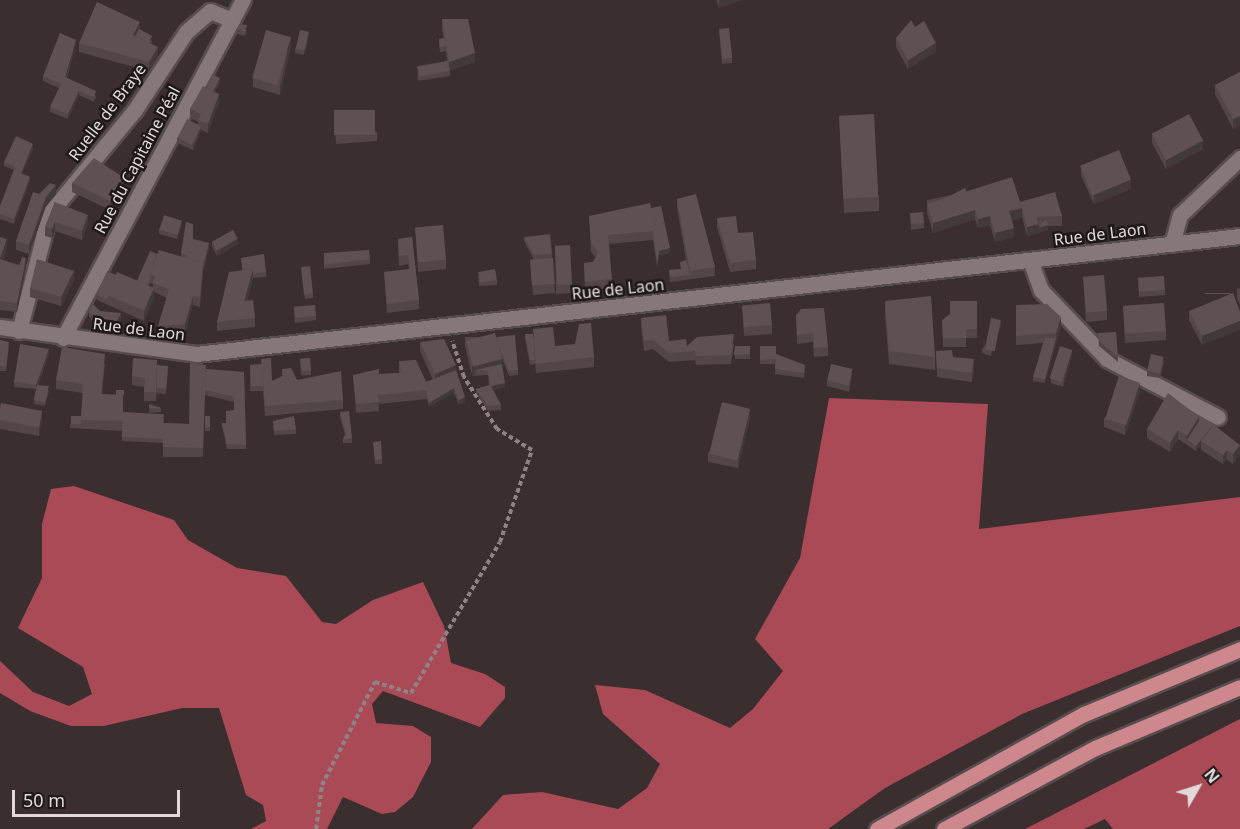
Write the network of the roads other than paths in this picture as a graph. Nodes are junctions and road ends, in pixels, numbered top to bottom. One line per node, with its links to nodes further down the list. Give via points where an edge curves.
1 (243, 0): 2 (street, Rue du Capitaine Péal)
2 (232, 20): 8 (street, Ruelle de Braye, via 210,12 186,32 127,121 50,214); 9 (street, Rue du Capitaine Péal)
3 (1240, 158): 5 (street, via 1180,215)
4 (1240, 236): 5 (street, Rue de Laon)
5 (1172, 244): 6 (street, Rue de Laon)
6 (1030, 260): 9 (street, Rue de Laon, via 196,354); 10 (street, via 1041,290 1107,359)
7 (0, 327): 8 (street, Rue de Laon)
8 (19, 331): 9 (street, Rue de Laon)
9 (63, 338)
10 (1218, 417)
11 (1240, 649): 13 (main road, via 1073,719)
12 (1240, 687): 14 (main road, via 1095,748)
13 (877, 829)
14 (944, 829)

